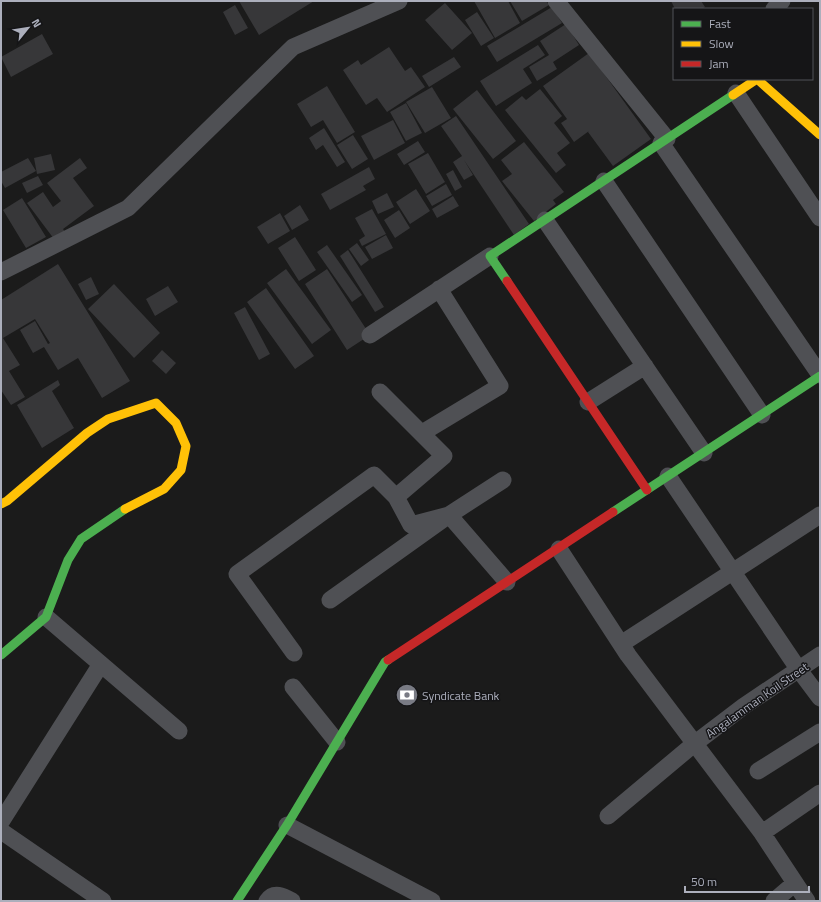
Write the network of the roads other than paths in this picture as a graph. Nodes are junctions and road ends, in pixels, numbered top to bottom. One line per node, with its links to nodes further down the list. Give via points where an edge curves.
1 (399, 1): 12 (street, via 293,47 128,208)
2 (556, 1): 7 (street)
3 (756, 80): 5 (street)
4 (758, 80): 6 (street)
5 (736, 93): 7 (street); 9 (street)
6 (820, 135)
7 (664, 141): 8 (street); 16 (street)
8 (604, 181): 10 (street); 19 (street)
9 (820, 218)
10 (545, 220): 11 (street); 15 (street)
11 (490, 256): 13 (street); 18 (street)
12 (1, 272)
13 (439, 289): 14 (street); 20 (street, via 500,386)
14 (370, 335)
15 (645, 366): 18 (street); 21 (street)
16 (820, 376): 19 (street)
17 (380, 392): 20 (street)
18 (588, 402): 24 (street)
19 (762, 414): 21 (street)
20 (422, 433): 25 (street, via 444,456)
21 (704, 453): 22 (street)
22 (668, 476): 24 (street); 30 (street)
23 (503, 480): 27 (street)
24 (647, 490): 29 (street)
25 (396, 497): 27 (street, via 411,524); 35 (street, via 374,475 236,574)
26 (1, 504): 33 (street, via 87,433 108,419 156,403 176,423 186,446 181,470 164,489 125,509 81,539 68,560)
27 (449, 515): 31 (street); 32 (street)
28 (820, 515): 30 (street)
29 (559, 549): 31 (street); 34 (street)
30 (733, 572): 34 (street); 39 (street)
31 (508, 582): 44 (street, via 385,662)
32 (330, 600)
33 (46, 617): 36 (street); 38 (street)
34 (621, 644): 45 (street)
35 (294, 653)
36 (1, 655)
37 (820, 655): 39 (street, Angalamman Koil Street)
38 (101, 664): 42 (street); 49 (street)
39 (799, 670): 41 (street); 45 (street, Angalamman Koil Street, via 744,706)
40 (293, 687): 44 (street)
41 (820, 698)
42 (179, 731)
43 (820, 732): 46 (street)
44 (337, 742): 50 (street)
45 (694, 744): 48 (street, Angalamman Koil Street); 52 (street)
46 (758, 771)
47 (820, 793): 52 (street)
48 (608, 816)
49 (1, 822)
50 (287, 824): 55 (street); 58 (street)
51 (1, 831): 54 (street)
52 (762, 833): 53 (street)
53 (795, 883): 59 (street); 60 (street)
54 (104, 901)
55 (237, 901)
56 (267, 901): 57 (street, via 275,895 280,895)
57 (292, 901)
58 (432, 901)
59 (774, 901)
60 (807, 901)

